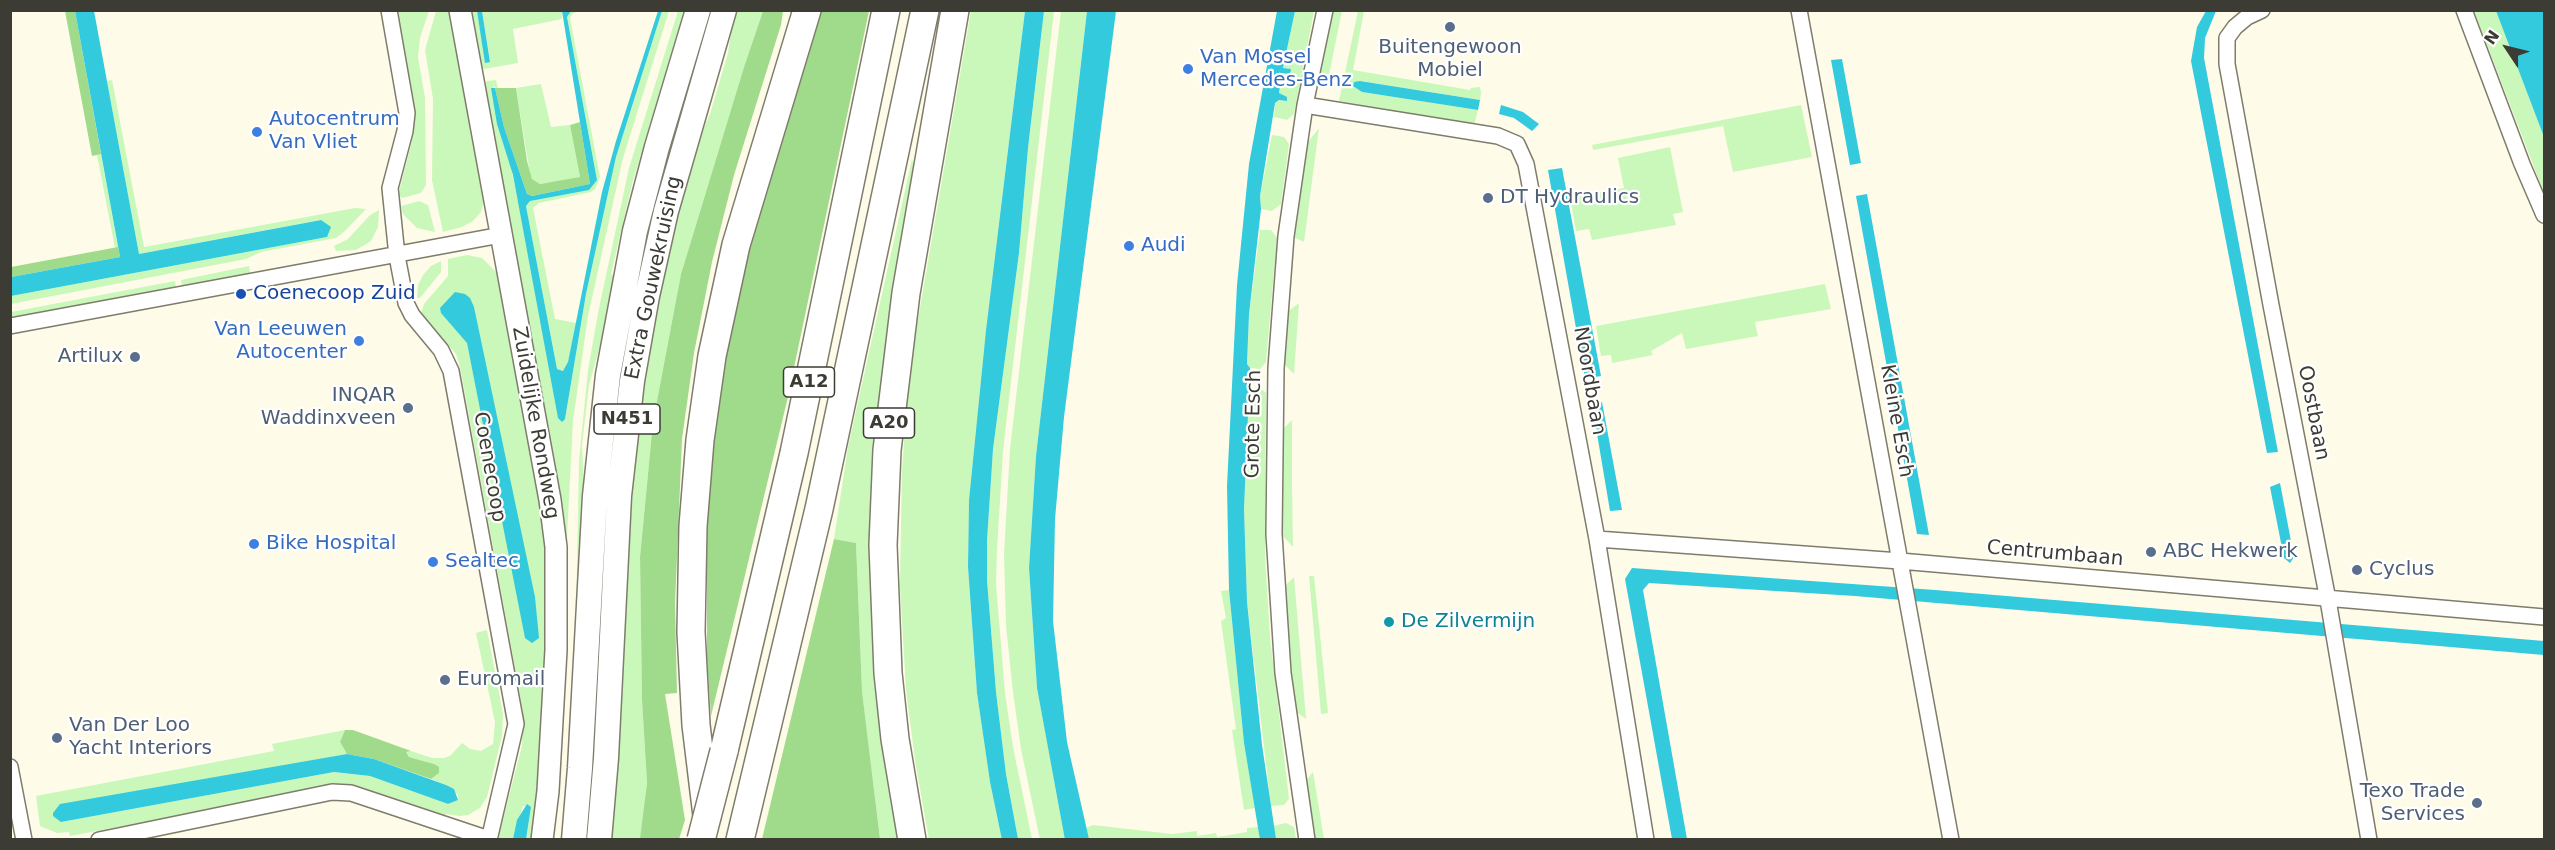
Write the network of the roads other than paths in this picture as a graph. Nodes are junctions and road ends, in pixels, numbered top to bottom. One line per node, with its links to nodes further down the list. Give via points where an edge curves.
1 (389, 10): 16 (street, Coenecoop, via 407,113 390,188)
2 (460, 10): 15 (main road, Zuidelijke Rondweg)
3 (698, 10): 27 (main road, Extra Gouwekruising / N451, via 635,231 608,375 594,504)
4 (724, 10): 28 (main road, Extra Gouwekruising / N451, via 668,201 632,381 619,496)
5 (807, 10): 30 (highway, via 736,245 712,356 700,440 693,526 692,632 696,725)
6 (886, 10): 29 (highway, A12, bridge, via 789,474)
7 (925, 10): 31 (highway, A12, via 819,509)
8 (955, 10): 32 (highway, A20, via 899,339 885,484 888,673)
9 (1325, 10): 13 (street, Grote Esch)
10 (1799, 10): 19 (street, Kleine Esch)
11 (2262, 10): 20 (street, Oostbaan, via 2247,17 2227,38 2227,64)
12 (2464, 10): 14 (street)
13 (1305, 105): 18 (street, Noordbaan, via 1498,136 1516,144 1526,164 1537,214); 33 (street, Grote Esch, via 1286,236 1276,368 1274,534 1283,674)
14 (2544, 215)
15 (501, 235): 16 (street); 26 (main road, Zuidelijke Rondweg, via 556,547 556,650)
16 (398, 255): 17 (street); 23 (street, Coenecoop, via 406,303 451,370 516,724)
17 (10, 326)
18 (1597, 539): 19 (street, Centrumbaan); 34 (street, Noordbaan)
19 (1900, 561): 20 (street, Centrumbaan); 35 (street, Kleine Esch)
20 (2328, 600): 21 (street, Centrumbaan); 36 (street, Oostbaan)
21 (2544, 617)
22 (10, 767): 24 (street)
23 (489, 839): 25 (street, Coenecoop, via 351,793 332,792)
24 (24, 840)
25 (99, 840)
26 (542, 840)
27 (574, 840)
28 (599, 840)
29 (701, 840)
30 (711, 840)
31 (740, 840)
32 (912, 840)
33 (1306, 840)
34 (1646, 840)
35 (1951, 840)
36 (2369, 840)

